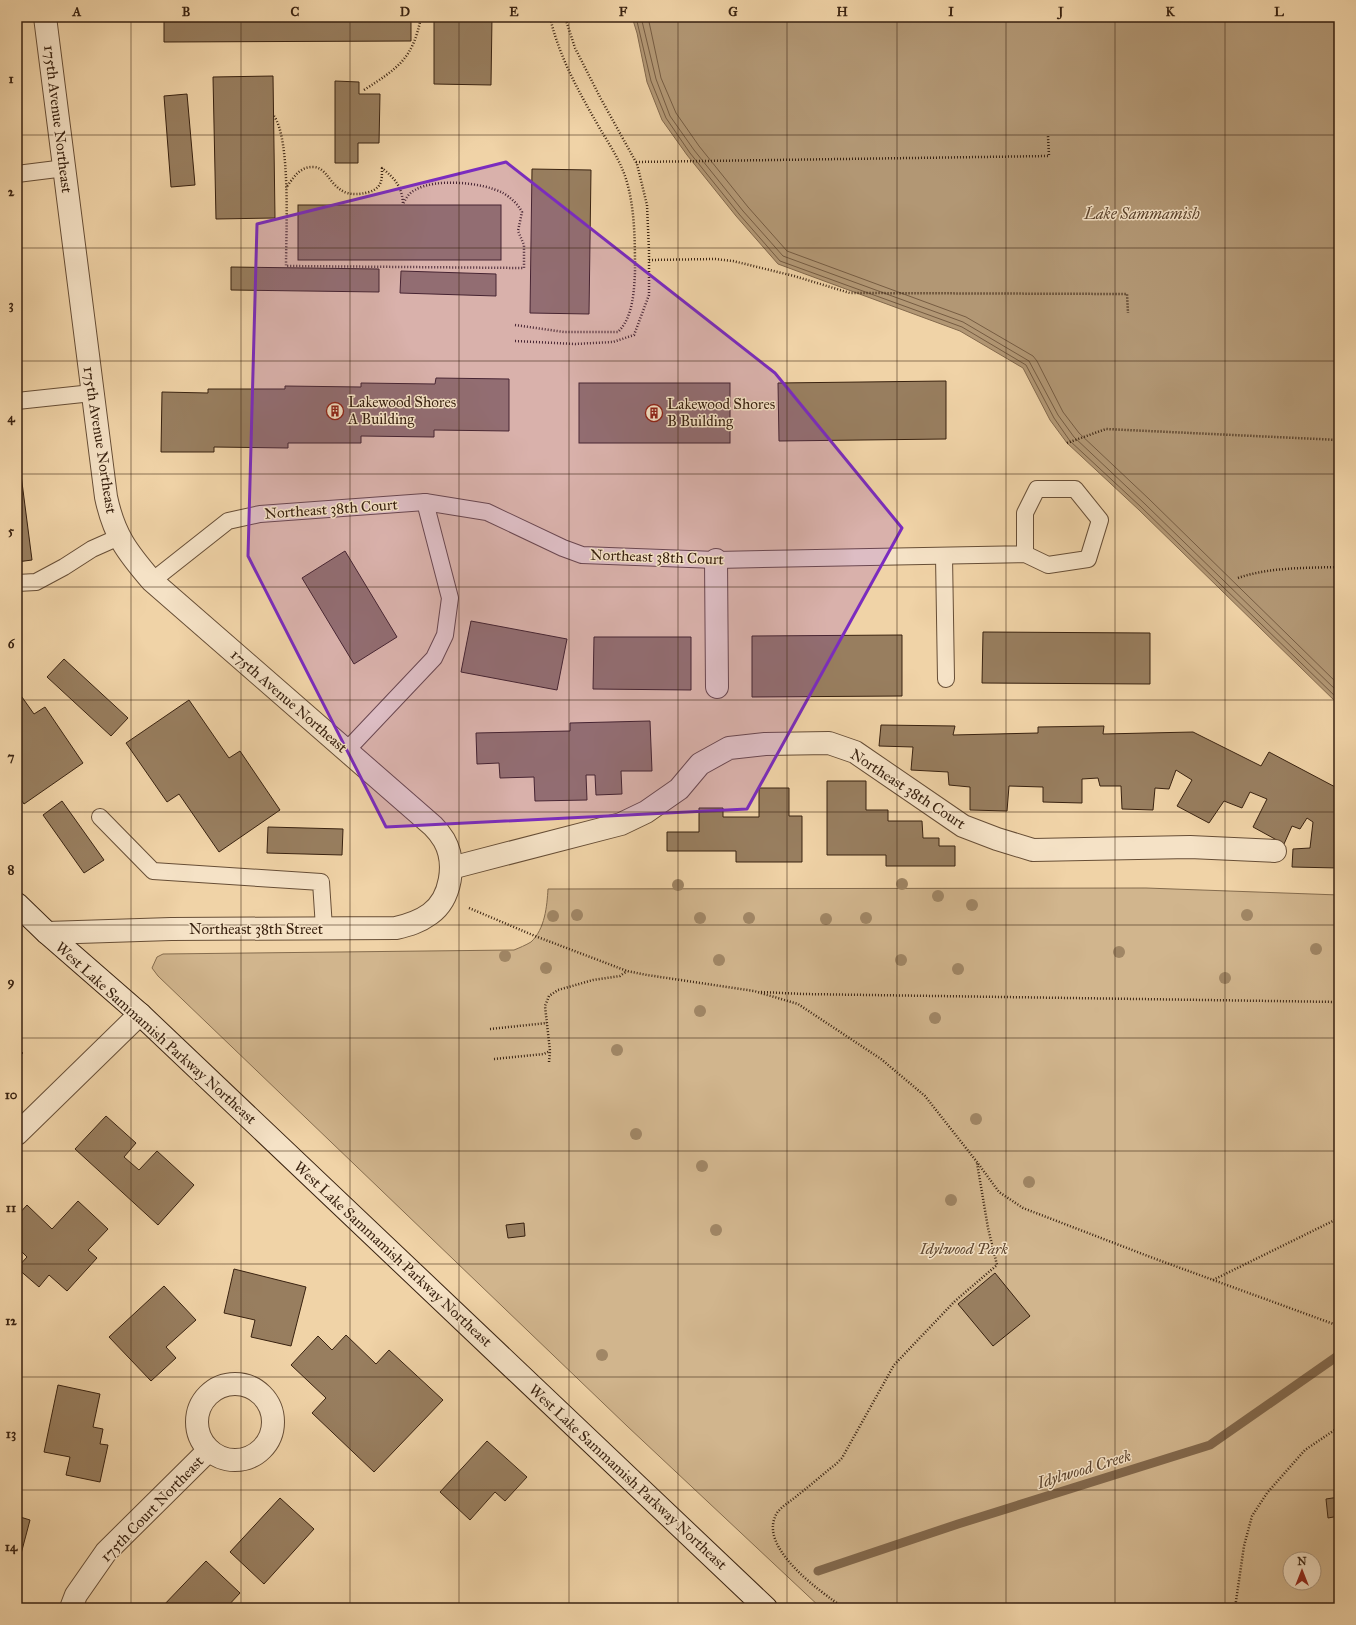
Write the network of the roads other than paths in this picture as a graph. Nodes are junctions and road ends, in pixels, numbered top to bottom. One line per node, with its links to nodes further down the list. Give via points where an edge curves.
1 (45, 17): 2 (street, 175th Avenue Northeast)
2 (65, 168): 3 (lane); 4 (street, 175th Avenue Northeast)
3 (17, 174)
4 (92, 393): 5 (lane); 7 (street, 175th Avenue Northeast, via 106,497 110,517)
5 (17, 401)
6 (425, 502): 10 (lane, Northeast 38th Court, via 486,512 582,555); 11 (lane, Northeast 38th Court, via 260,514 228,521); 15 (lane, via 450,598 445,635 434,658)
7 (119, 537): 11 (street, 175th Avenue Northeast, via 131,557); 12 (lane, via 92,549 36,582)
8 (1025, 554): 8 (lane, Northeast 38th Court, via 1048,565 1088,559 1100,520 1075,489 1037,489 1025,513); 9 (lane, Northeast 38th Court)
9 (944, 556): 10 (lane, Northeast 38th Court); 13 (lane)
10 (716, 560): 14 (street)
11 (152, 581): 15 (street, 175th Avenue Northeast)
12 (17, 583)
13 (946, 679)
14 (717, 688)
15 (346, 751): 18 (street, 175th Avenue Northeast, via 433,826 445,841 451,860)
16 (100, 817): 20 (lane, via 153,871 321,882)
17 (1275, 851): 18 (street, Northeast 38th Court, via 1190,847 1033,850 963,826 855,752 830,743 765,744 729,748 700,764 679,790 646,812 621,824)
18 (447, 885): 20 (street, Northeast 38th Street, via 432,913 415,923 396,928)
19 (17, 904): 21 (street, West Lake Sammamish Parkway Northeast)
20 (324, 928): 21 (street, Northeast 38th Street)
21 (46, 933): 22 (street, West Lake Sammamish Parkway Northeast)
22 (140, 1014): 23 (street); 26 (street, West Lake Sammamish Parkway Northeast)
23 (17, 1134)
24 (209, 1450): 25 (street, 175th Court Northeast, via 106,1552 76,1594)
25 (71, 1608)
26 (766, 1608)

